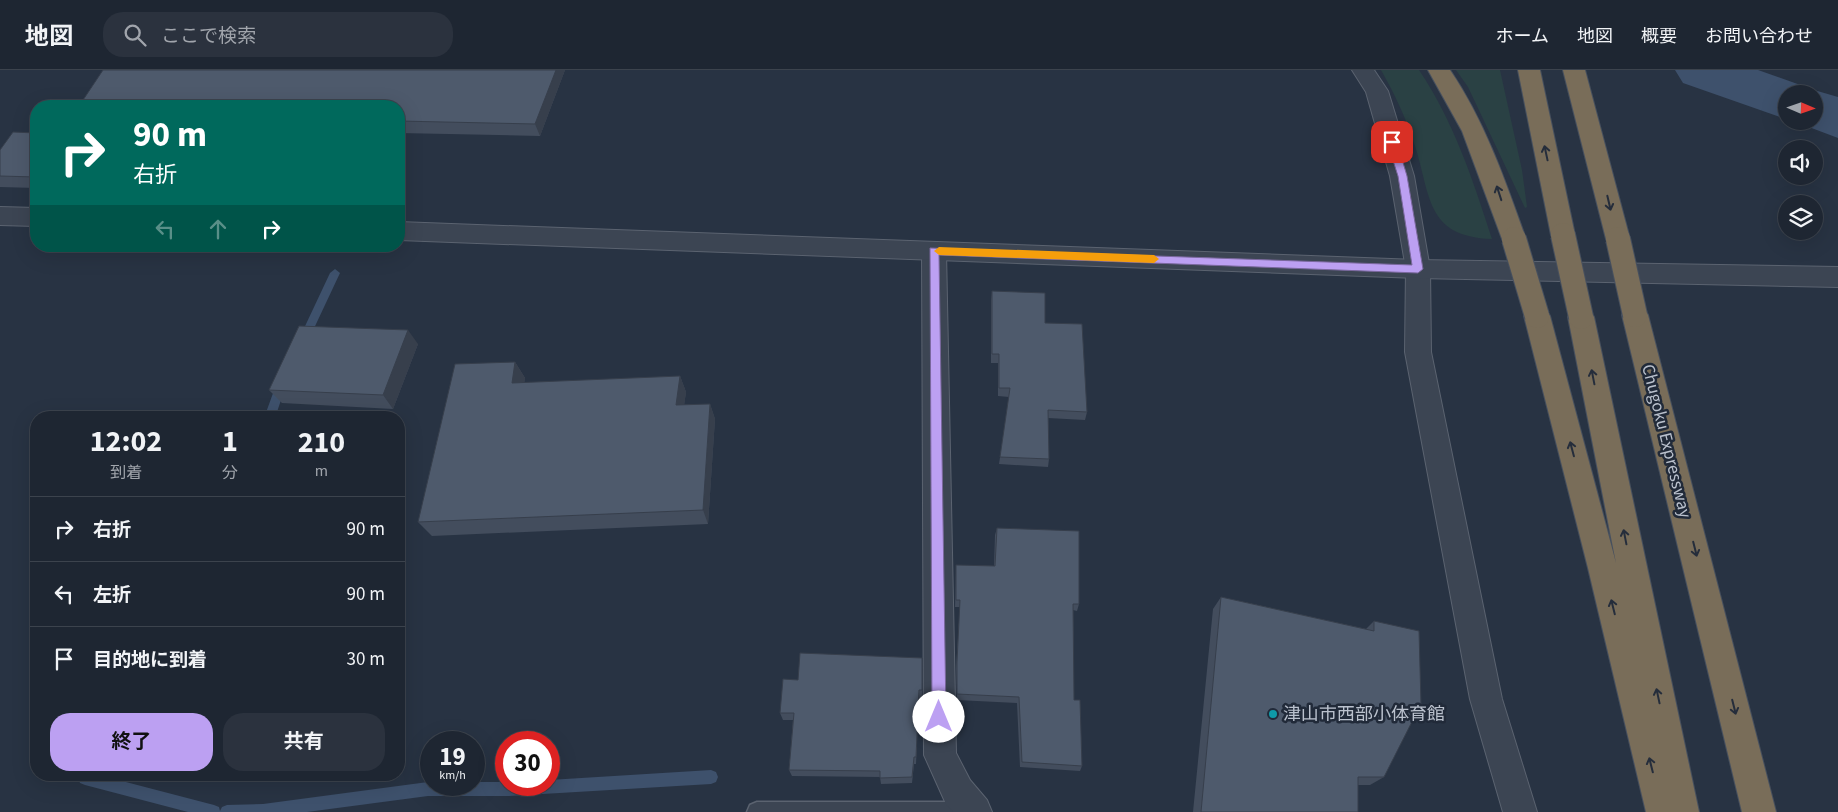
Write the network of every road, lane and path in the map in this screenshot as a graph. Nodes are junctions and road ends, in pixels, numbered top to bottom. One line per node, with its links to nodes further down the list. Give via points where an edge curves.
1 (1363, 70): 11 (street, via 1377,91 1402,176)
2 (1439, 70): 17 (highway, one-way to 2, bridge, via 1603,568 1514,239 1493,175 1473,129)
3 (1529, 70): 18 (highway, one-way to 3, bridge)
4 (1574, 70): 6 (highway, Chugoku Expressway)
5 (1582, 70): 6 (highway, via 1590,99)
6 (1600, 167): 19 (highway, Chugoku Expressway, one-way to 19, bridge)
7 (0, 216): 8 (street)
8 (30, 217)
9 (405, 231): 10 (street)
10 (934, 251): 11 (street); 15 (street, via 940,756 958,792)
11 (1418, 269): 12 (street); 16 (street, via 1418,352 1486,699)
12 (1838, 277)
13 (757, 812): 14 (lane)
14 (792, 812): 15 (lane)
15 (958, 812)
16 (1520, 812)
17 (1663, 812)
18 (1682, 812)
19 (1759, 812)

